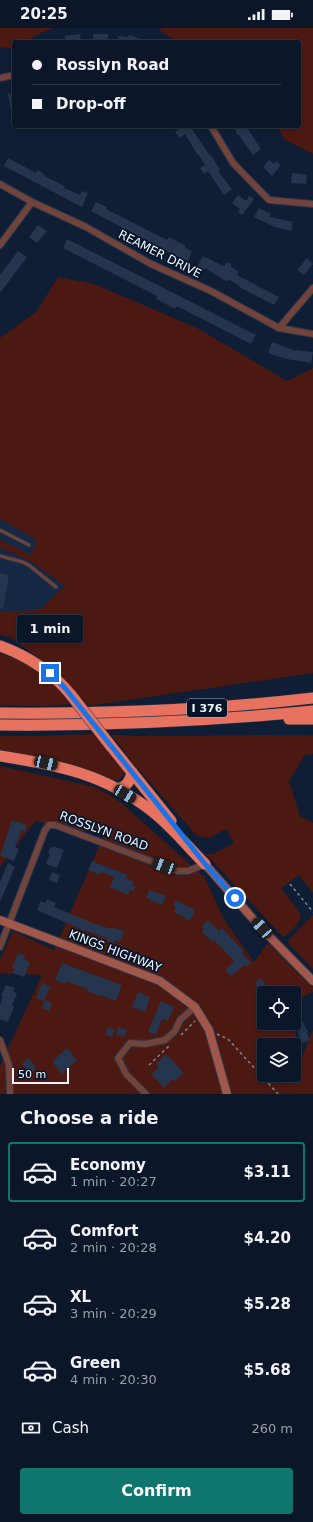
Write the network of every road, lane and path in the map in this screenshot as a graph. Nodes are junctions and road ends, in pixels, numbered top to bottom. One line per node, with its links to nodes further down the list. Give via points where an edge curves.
1 (12, 75): 2 (street)
2 (0, 78)
3 (212, 128): 6 (street, via 234,163 269,200)
4 (0, 184): 5 (street, REAMER DRIVE)
5 (32, 202): 7 (street); 9 (street, REAMER DRIVE, via 86,227 152,264 211,291)
6 (313, 204)
7 (0, 245)
8 (313, 288): 9 (street)
9 (280, 328): 10 (street, REAMER DRIVE)
10 (313, 334)
11 (0, 530): 12 (lane)
12 (30, 545)
13 (0, 556): 14 (lane, via 27,564)
14 (56, 587)
15 (0, 646): 23 (highway, bridge, via 42,667 58,680)
16 (313, 698): 18 (highway, I 376, via 145,711)
17 (313, 710): 20 (highway, I 376)
18 (0, 713)
19 (313, 719): 20 (highway)
20 (201, 720): 21 (highway, I 376)
21 (0, 725)
22 (0, 756): 24 (highway, via 75,770)
23 (132, 772): 24 (highway, via 128,783); 25 (highway)
24 (117, 789): 25 (highway, via 153,813)
25 (205, 864): 29 (street, ROSSLYN ROAD, via 188,871 177,871 55,825 49,825); 31 (street)
26 (290, 884): 27 (path)
27 (313, 912)
28 (0, 920): 29 (street, KINGS HIGHWAY)
29 (9, 924): 30 (street); 32 (street, KINGS HIGHWAY, via 160,981)
30 (0, 947)
31 (313, 981)
32 (195, 1007): 33 (street, KINGS HIGHWAY); 34 (street, via 180,1020)
33 (209, 1030): 39 (street, KINGS HIGHWAY); 40 (path, via 228,1039)
34 (174, 1032): 35 (lane); 38 (street, via 165,1040 145,1044 130,1043 118,1058 126,1074)
35 (179, 1036)
36 (0, 1040): 37 (street, via 9,1065)
37 (10, 1094)
38 (146, 1094)
39 (227, 1094)
40 (278, 1094)

